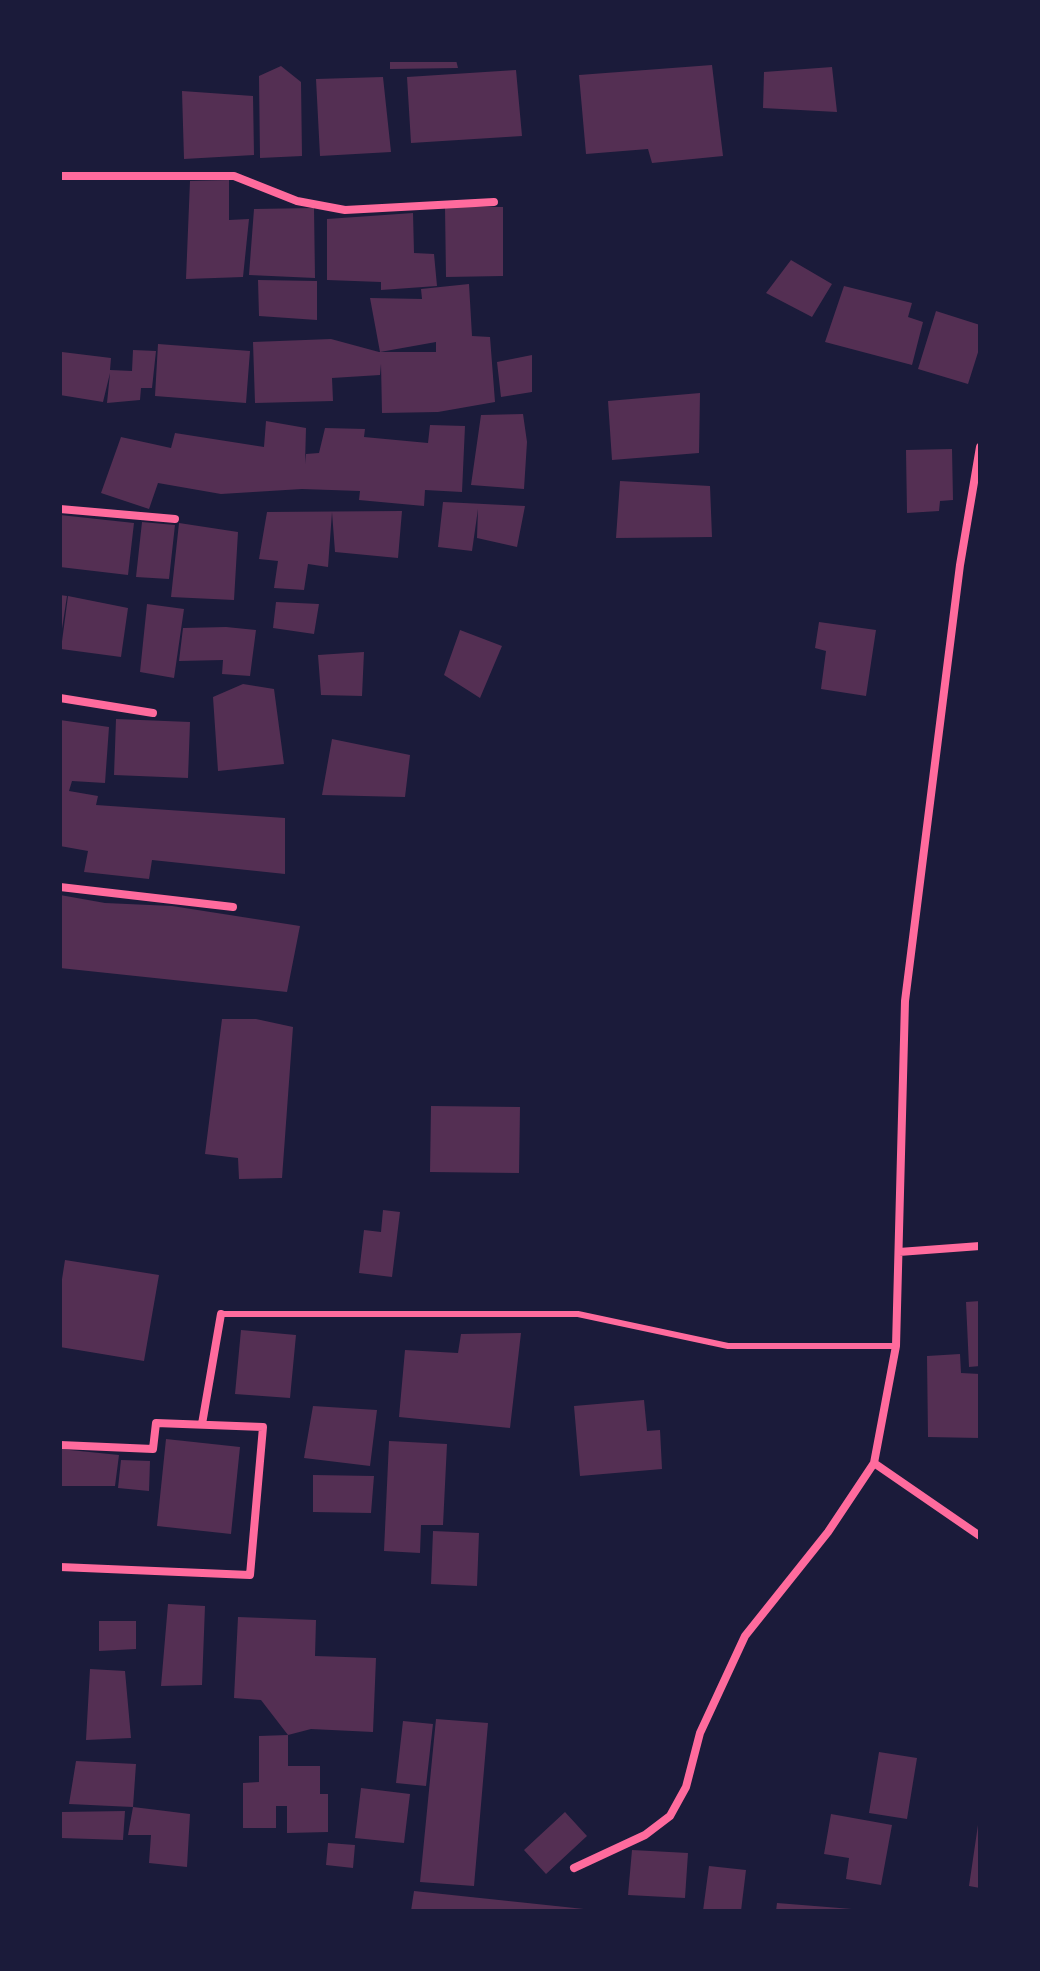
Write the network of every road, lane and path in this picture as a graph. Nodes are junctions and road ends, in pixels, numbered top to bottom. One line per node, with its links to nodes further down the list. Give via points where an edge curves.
1 (60, 176): 2 (street, via 234,176 297,201 345,210)
2 (494, 202)
3 (980, 447): 11 (street, via 905,1001)
4 (60, 509): 5 (street)
5 (175, 519)
6 (60, 698): 7 (street)
7 (153, 713)
8 (60, 887): 9 (street)
9 (233, 907)
10 (980, 1246): 11 (street)
11 (899, 1252): 13 (street)
12 (221, 1314): 13 (lane, via 578,1314 728,1346); 14 (street)
13 (896, 1346): 16 (street)
14 (202, 1424): 15 (street, via 156,1423 153,1449); 18 (street, via 263,1427 250,1575)
15 (60, 1445)
16 (874, 1463): 17 (street); 19 (street, via 828,1532 745,1636 700,1733 686,1787 670,1816 645,1835)
17 (980, 1536)
18 (60, 1567)
19 (574, 1868)

